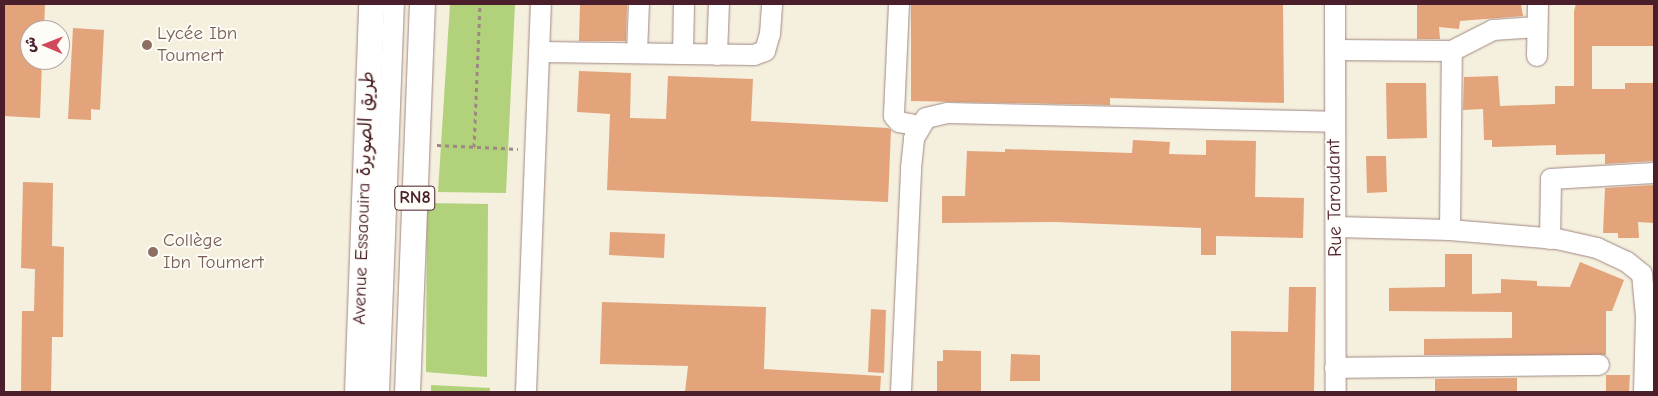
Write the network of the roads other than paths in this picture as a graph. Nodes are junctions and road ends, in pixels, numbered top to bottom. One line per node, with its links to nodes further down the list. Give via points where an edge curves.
1 (371, 4): 29 (main road, Avenue Essaouira طريق الصويرة)
2 (394, 4): 30 (street)
3 (422, 4): 31 (main road, RN8)
4 (542, 4): 15 (street)
5 (639, 4): 16 (street)
6 (684, 4): 17 (street)
7 (719, 4): 18 (street)
8 (772, 4): 18 (street, via 765,51 754,56)
9 (899, 4): 21 (street, via 894,116 899,122)
10 (1335, 4): 13 (street, Rue Taroudant)
11 (1538, 4): 12 (street)
12 (1537, 27): 14 (street, via 1493,30); 19 (street)
13 (1336, 50): 14 (street); 20 (street, Rue Taroudant)
14 (1452, 51): 24 (street)
15 (540, 52): 16 (street); 32 (street)
16 (637, 53): 17 (street)
17 (682, 54): 18 (street)
18 (716, 55)
19 (1538, 56)
20 (1335, 122): 21 (street, via 947,113 926,118); 23 (street, Rue Taroudant)
21 (919, 126): 33 (street, via 912,168)
22 (1654, 173): 25 (street, via 1551,179)
23 (1336, 227): 24 (street); 28 (street, Rue Taroudant)
24 (1450, 230): 25 (street)
25 (1550, 239): 26 (street, via 1597,248 1642,274)
26 (1650, 316): 35 (street)
27 (1599, 365): 28 (street)
28 (1335, 368): 34 (street, Rue Taroudant)
29 (357, 392)
30 (380, 392)
31 (408, 392)
32 (526, 392)
33 (901, 392)
34 (1336, 392)
35 (1644, 392)

